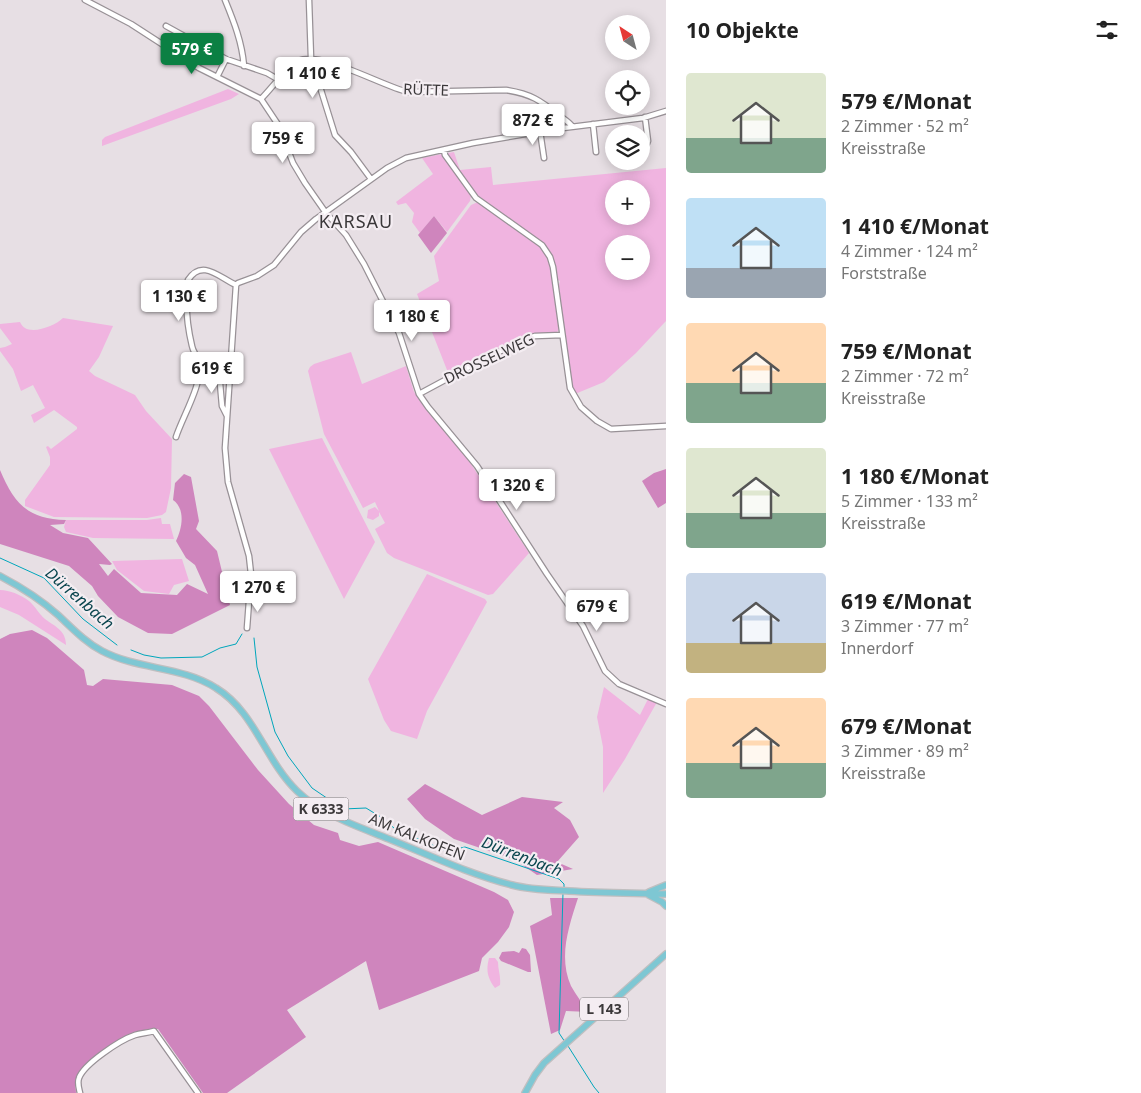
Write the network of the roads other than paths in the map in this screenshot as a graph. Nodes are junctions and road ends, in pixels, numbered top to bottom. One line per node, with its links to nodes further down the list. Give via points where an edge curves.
1 (85, 0): 8 (street)
2 (225, 0): 7 (street, via 237,29)
3 (309, 0): 5 (street)
4 (166, 26): 6 (street)
5 (311, 58): 9 (street, via 297,62); 12 (street, RÜTTE, via 353,70 408,92 522,92 536,98); 22 (street, via 335,135)
6 (226, 59): 7 (street); 8 (street)
7 (244, 66): 9 (street)
8 (217, 77): 10 (street)
9 (278, 80): 10 (street)
10 (261, 99): 23 (street, via 279,126 293,163)
11 (666, 111): 13 (street)
12 (561, 117): 16 (street, RÜTTE); 17 (street)
13 (645, 117): 14 (street); 15 (street)
14 (593, 124): 16 (street); 20 (street)
15 (646, 125)
16 (572, 126): 17 (street)
17 (555, 129): 18 (street)
18 (540, 131): 19 (street); 21 (street)
19 (444, 150): 22 (street, via 406,158); 25 (street, via 476,198 547,251 553,267)
20 (596, 152)
21 (544, 158)
22 (371, 179): 23 (street)
23 (326, 213): 24 (street, via 301,232 274,265); 27 (street, via 346,235 387,307)
24 (236, 285): 26 (street, via 202,270 196,271 188,280 188,317 192,346); 28 (street)
25 (562, 334): 27 (street, DROSSELWEG, via 526,339); 29 (street, via 570,388 581,407 611,429)
26 (199, 363): 28 (street, via 211,365 219,372 222,406); 30 (street, via 197,384)
27 (419, 394): 33 (street, via 477,466 583,626 604,671 619,684)
28 (228, 417): 32 (street, via 225,448 228,482 250,556)
29 (666, 426)
30 (176, 437)
31 (0, 576): 35 (main road, AM KALKOFEN / K 6333, via 38,598 102,651 127,662 185,675 228,696 250,722 296,790 326,812 472,873 513,886 557,891)
32 (247, 628)
33 (666, 704)
34 (666, 886): 35 (main road, AM KALKOFEN / K 6333)
35 (645, 893): 36 (main road, AM KALKOFEN / K 6333); 37 (main road)
36 (666, 894)
37 (666, 906)
38 (666, 954): 41 (main road, L 143, via 544,1063)
39 (80, 1093): 40 (street, via 77,1084 90,1064 126,1039 154,1031)
40 (198, 1093)
41 (525, 1093)

